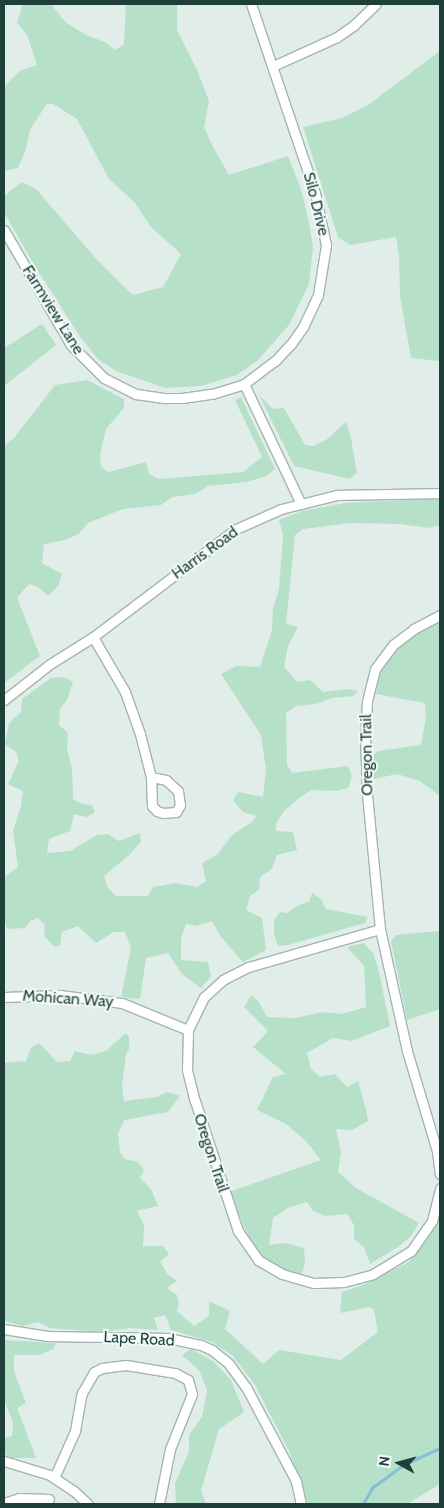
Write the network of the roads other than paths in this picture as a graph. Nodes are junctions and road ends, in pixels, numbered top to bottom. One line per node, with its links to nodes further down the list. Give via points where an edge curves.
1 (251, 4): 3 (street, Silo Drive)
2 (376, 4): 3 (street, via 337,37)
3 (273, 66): 5 (street, Silo Drive, via 316,193 324,226 325,262 318,296 303,327 275,361)
4 (4, 230): 5 (street, Farmview Lane, via 71,345 104,378 136,394 166,398 212,394)
5 (244, 384): 7 (street)
6 (440, 493): 7 (street, Harris Road, via 337,495)
7 (301, 504): 9 (street, Harris Road, via 281,509 236,529)
8 (440, 615): 12 (street, Oregon Trail, via 394,645 375,669 367,701 367,794)
9 (92, 637): 10 (street, Harris Road); 11 (street, via 125,692)
10 (4, 700)
11 (151, 777)
12 (380, 929): 14 (street, Oregon Trail, via 248,966 223,980 204,998); 15 (street, Oregon Trail, via 407,1051 437,1150)
13 (4, 997): 14 (street, Mohican Way, via 60,995 122,1003)
14 (188, 1030): 16 (street, Oregon Trail, via 187,1070 195,1101 238,1231 258,1260 282,1274 314,1283 344,1282 373,1274 411,1251 432,1221)
15 (440, 1174)
16 (440, 1188)
17 (4, 1329): 24 (street, Lape Road, via 47,1336 168,1338 212,1350 229,1364 246,1388 296,1481)
18 (4, 1461): 19 (street)
19 (54, 1478): 22 (street); 23 (street, via 75,1431 82,1393 94,1372 126,1365 175,1373 188,1380 192,1394 170,1448)
20 (49, 1498): 21 (street, via 19,1498)
21 (4, 1503)
22 (88, 1504)
23 (159, 1504)
24 (301, 1504)

